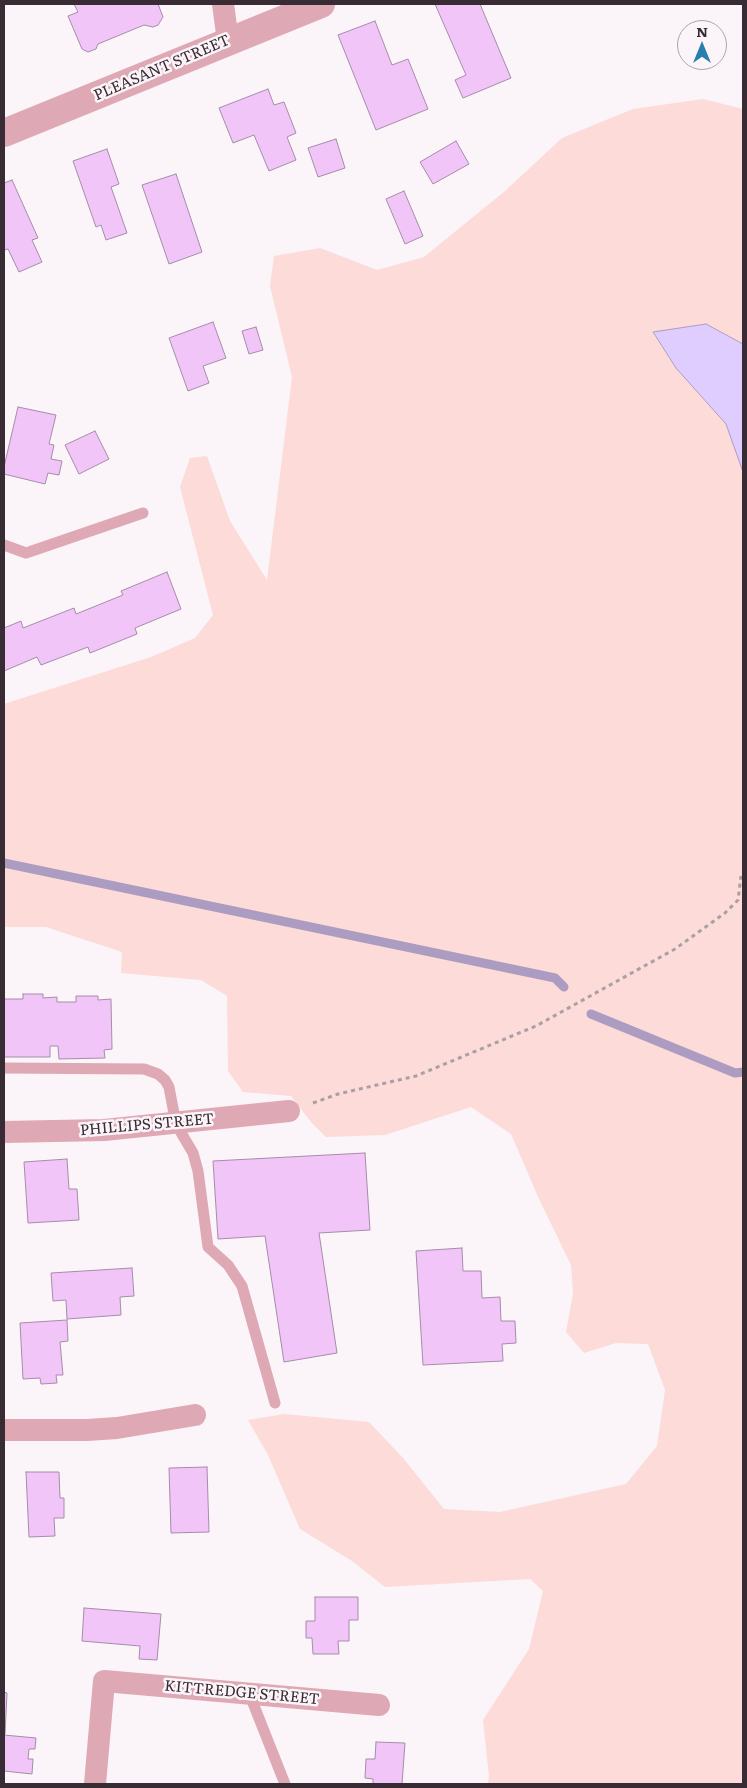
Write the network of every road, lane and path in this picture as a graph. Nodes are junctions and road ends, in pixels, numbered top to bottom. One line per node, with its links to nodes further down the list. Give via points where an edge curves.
1 (223, 4): 3 (street)
2 (321, 4): 3 (street, PLEASANT STREET)
3 (228, 41): 4 (street, PLEASANT STREET)
4 (4, 133)
5 (143, 513): 6 (lane, via 26,553)
6 (4, 545)
7 (741, 876): 9 (path, via 738,900 725,913 675,949 536,1026 416,1076 338,1094)
8 (4, 1068): 10 (lane, via 144,1069 165,1080)
9 (289, 1111): 10 (street, PHILLIPS STREET)
10 (176, 1124): 11 (street, PHILLIPS STREET, via 104,1130); 12 (lane, via 198,1171 208,1247 228,1265 242,1286)
11 (4, 1132)
12 (275, 1403)
13 (194, 1414): 14 (street, via 117,1428)
14 (4, 1430)
15 (249, 1693): 16 (street, KITTREDGE STREET); 17 (street, KITTREDGE STREET, via 104,1681); 18 (lane)
16 (379, 1705)
17 (95, 1784)
18 (285, 1784)

